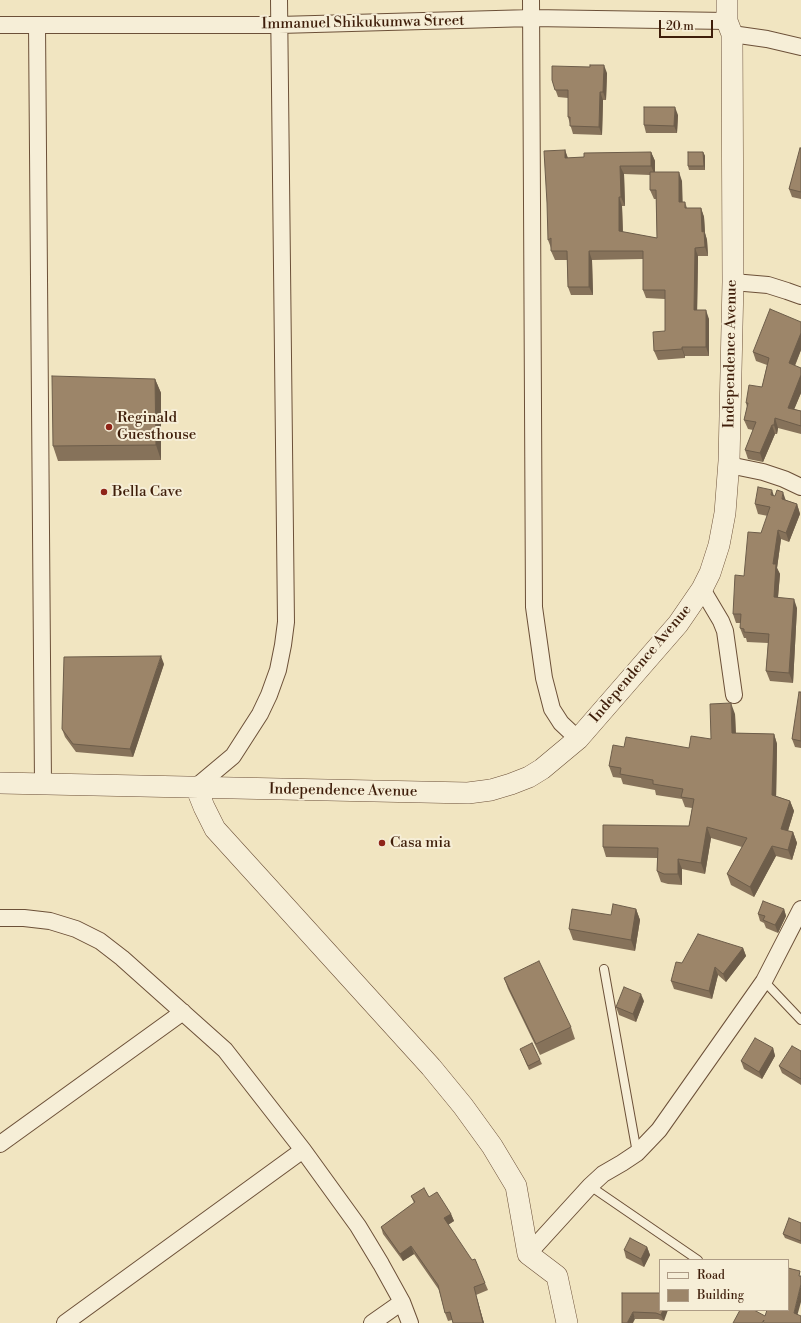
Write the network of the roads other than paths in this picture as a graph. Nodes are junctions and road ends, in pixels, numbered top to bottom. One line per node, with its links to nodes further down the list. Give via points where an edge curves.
1 (279, 0): 7 (street)
2 (531, 0): 4 (street)
3 (727, 0): 8 (street, Independence Avenue)
4 (532, 18): 7 (street, Immanuel Shikukumwa Street); 8 (street, Immanuel Shikukumwa Street); 16 (street, via 534,607 544,678 552,709 561,723)
5 (0, 25): 6 (street, Immanuel Shikukumwa Street)
6 (37, 25): 7 (street, Immanuel Shikukumwa Street); 18 (street)
7 (279, 25): 19 (street, via 286,622 278,670 260,714 233,756)
8 (730, 28): 9 (street, Immanuel Shikukumwa Street); 10 (street, Independence Avenue)
9 (801, 47)
10 (733, 282): 11 (street, via 768,285); 12 (street, Independence Avenue)
11 (801, 296)
12 (729, 465): 13 (street, via 763,472); 14 (street, Independence Avenue, via 720,545)
13 (801, 487)
14 (702, 589): 15 (street, via 725,631); 16 (street, Independence Avenue, via 678,624)
15 (734, 695)
16 (578, 739): 19 (street, Independence Avenue, via 529,777 491,790 476,792)
17 (0, 783): 18 (street, Independence Avenue)
18 (43, 783): 19 (street, Independence Avenue)
19 (196, 787): 30 (street, via 215,829 425,1061 492,1146 516,1186)
20 (801, 909): 23 (street)
21 (0, 918): 24 (street, via 50,921 76,929 100,941)
22 (604, 969): 28 (lane)
23 (764, 981): 25 (lane); 28 (street, via 659,1130)
24 (183, 1012): 26 (street); 27 (street, via 225,1050)
25 (801, 1020)
26 (0, 1144)
27 (303, 1150): 32 (street, via 358,1226); 33 (street)
28 (636, 1153): 29 (street, via 603,1174)
29 (590, 1186): 30 (street); 31 (lane)
30 (528, 1254): 36 (street, via 557,1276)
31 (697, 1259)
32 (402, 1302): 34 (street); 35 (street)
33 (65, 1323)
34 (372, 1323)
35 (410, 1323)
36 (567, 1323)

